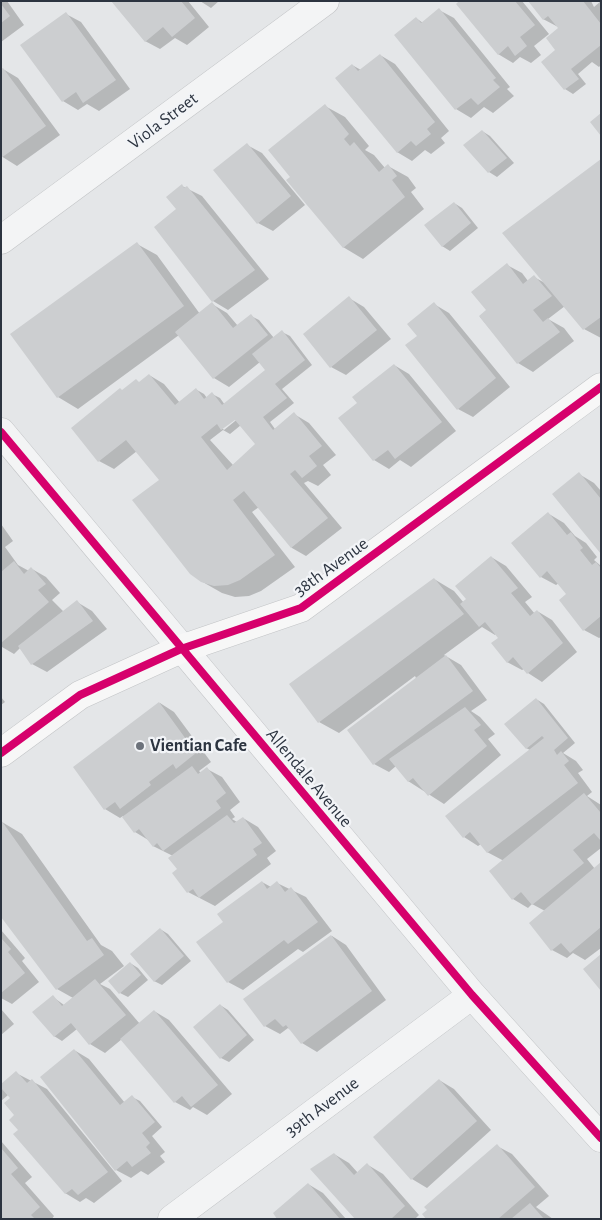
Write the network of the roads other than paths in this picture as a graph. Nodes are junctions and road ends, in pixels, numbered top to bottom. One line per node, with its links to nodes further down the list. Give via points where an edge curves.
1 (324, 1): 2 (street, Viola Street)
2 (1, 240)
3 (601, 387): 5 (street, 38th Avenue, via 301,608)
4 (1, 432): 5 (street, Allendale Avenue)
5 (181, 648): 6 (street, 38th Avenue, via 80,695); 7 (street, Allendale Avenue)
6 (1, 753)
7 (472, 995): 8 (street, Allendale Avenue); 9 (street, 39th Avenue)
8 (601, 1138)
9 (172, 1219)

